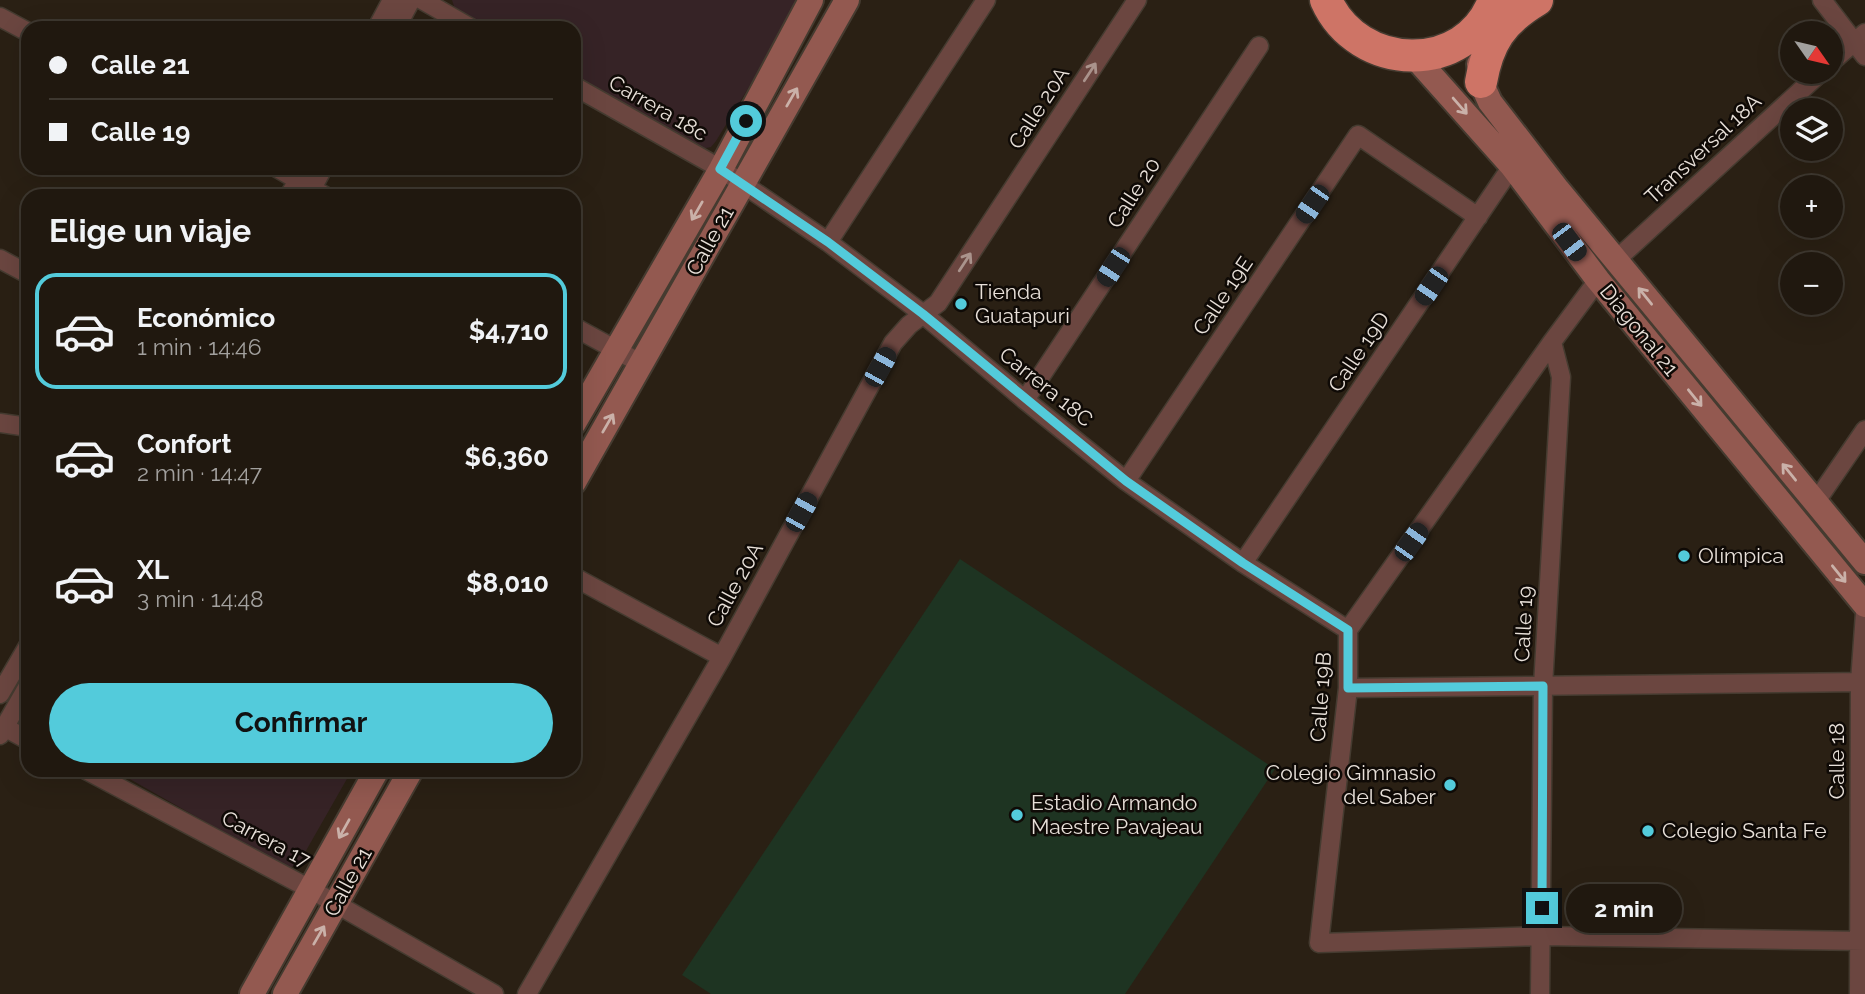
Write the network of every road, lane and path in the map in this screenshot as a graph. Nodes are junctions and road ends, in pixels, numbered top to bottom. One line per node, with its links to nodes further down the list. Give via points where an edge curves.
1 (392, 0): 14 (street)
2 (411, 0): 15 (street)
3 (422, 0): 16 (street)
4 (811, 0): 26 (main road, Calle 21)
5 (847, 0): 28 (main road, Calle 21, one-way to 5)
6 (986, 0): 31 (street)
7 (1137, 0): 36 (street, Calle 20A, one-way to 7, via 938,303)
8 (1326, 0): 21 (highway, via 1347,32 1367,46)
9 (1531, 0): 12 (highway)
10 (1537, 0): 22 (highway, via 1499,32 1485,56)
11 (1822, 0): 18 (street)
12 (1489, 10): 21 (highway, via 1466,37 1450,47); 22 (main road, Diagonal 21, via 1477,50)
13 (0, 17): 17 (street)
14 (381, 21)
15 (400, 21)
16 (459, 21)
17 (21, 28)
18 (1861, 43): 20 (street)
19 (1259, 46): 41 (street, Calle 20)
20 (1843, 55)
21 (1413, 56): 25 (main road, Diagonal 21, one-way to 25)
22 (1481, 82): 33 (main road, Diagonal 21, via 1490,102)
23 (1808, 84): 33 (street, Transversal 18A)
24 (581, 90): 26 (street, Carrera 18c)
25 (1512, 166): 30 (street, Calle 19D); 35 (main road, Diagonal 21)
26 (720, 169): 28 (street, Carrera 18C); 39 (main road, Calle 21, one-way to 39)
27 (290, 175): 29 (street)
28 (742, 184): 31 (street, Carrera 18C); 40 (main road, Calle 21)
29 (310, 186)
30 (1478, 217): 47 (street, Calle 19E, via 1358,135); 50 (street, Calle 19D)
31 (828, 242): 36 (street, Carrera 18C)
32 (0, 259): 34 (street)
33 (1616, 260): 48 (main road, Diagonal 21, one-way to 33)
34 (21, 270)
35 (1598, 280): 38 (street, Calle 19B); 52 (main road, Diagonal 21, one-way to 52)
36 (923, 314): 41 (street, Carrera 18C); 55 (street, Calle 20A, via 893,343)
37 (581, 331): 39 (street)
38 (1552, 342): 54 (street, Calle 19B); 58 (street, Calle 19, via 1561,377)
39 (617, 350): 40 (street); 42 (main road, Calle 21)
40 (642, 363): 46 (main road, Calle 21, one-way to 40)
41 (1025, 400): 47 (street, Carrera 18C)
42 (581, 411)
43 (0, 423): 44 (street)
44 (21, 426)
45 (1865, 430): 48 (street)
46 (581, 470)
47 (1126, 481): 50 (street, Carrera 18C)
48 (1815, 503): 49 (main road, Diagonal 21)
49 (1865, 562)
50 (1243, 563): 54 (street, Carrera 18C)
51 (581, 582): 55 (street)
52 (1865, 605)
53 (1865, 613): 57 (street, Calle 18)
54 (1348, 630): 59 (street, Calle 19B)
55 (722, 657): 74 (street, Calle 20A)
56 (21, 658): 60 (street)
57 (1863, 682): 58 (street); 70 (street, Calle 18)
58 (1543, 686): 59 (street); 69 (street, Calle 19)
59 (1348, 688): 69 (street, Calle 19B, via 1319,943)
60 (0, 694)
61 (21, 698): 62 (street)
62 (2, 731): 63 (street)
63 (21, 738)
64 (99, 777): 67 (street, Carrera 17)
65 (373, 777): 67 (main road, Calle 21, one-way to 67)
66 (407, 777): 68 (main road, Calle 21)
67 (310, 889): 68 (street, Carrera 17); 71 (main road, Calle 21)
68 (336, 904): 72 (main road, Calle 21, one-way to 68); 73 (street, Carrera 17)
69 (1542, 936): 70 (street); 75 (street, Calle 19)
70 (1862, 940): 76 (street, Calle 18)
71 (252, 994)
72 (285, 994)
73 (494, 994)
74 (527, 994)
75 (1540, 994)
76 (1859, 994)

